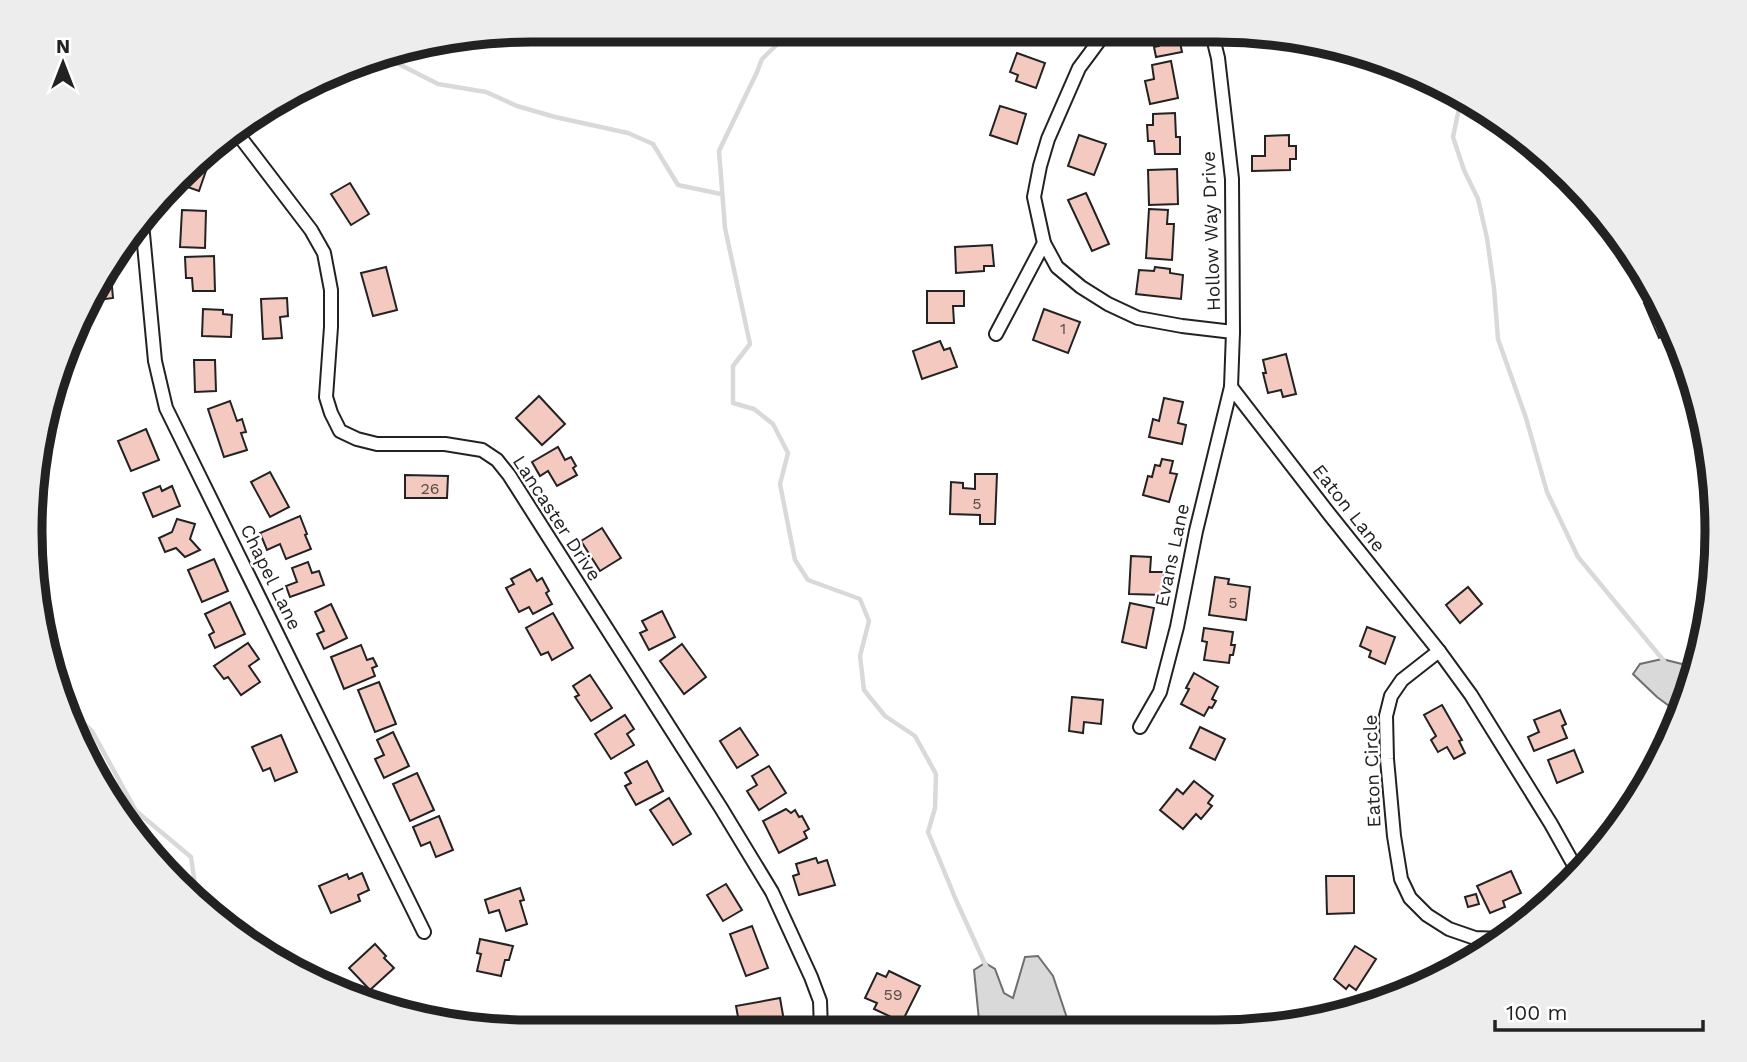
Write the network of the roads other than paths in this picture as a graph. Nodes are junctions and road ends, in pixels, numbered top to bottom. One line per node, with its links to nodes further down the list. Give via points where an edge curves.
1 (1098, 42): 5 (street, via 1079,68 1040,166 1034,197)
2 (1214, 42): 6 (street, Hollow Way Drive, via 1232,179)
3 (240, 138): 14 (street, Lancaster Drive, via 324,253 331,290 326,397 341,431 377,444 445,444 482,450 497,460 772,892 811,977 820,1001)
4 (143, 233): 12 (street, Chapel Lane, via 155,361 166,408)
5 (1044, 243): 6 (street, via 1058,267 1081,287 1128,314); 7 (street)
6 (1233, 331): 8 (street, Hollow Way Drive)
7 (996, 334)
8 (1231, 387): 9 (street, Eaton Lane); 10 (street, Evans Lane, via 1160,692)
9 (1439, 651): 11 (street, via 1471,695); 13 (street, Eaton Circle, via 1402,680 1391,696 1386,716 1401,880 1410,898 1427,915 1449,929)
10 (1140, 727)
11 (1573, 865)
12 (424, 932)
13 (1487, 938)
14 (821, 1020)

